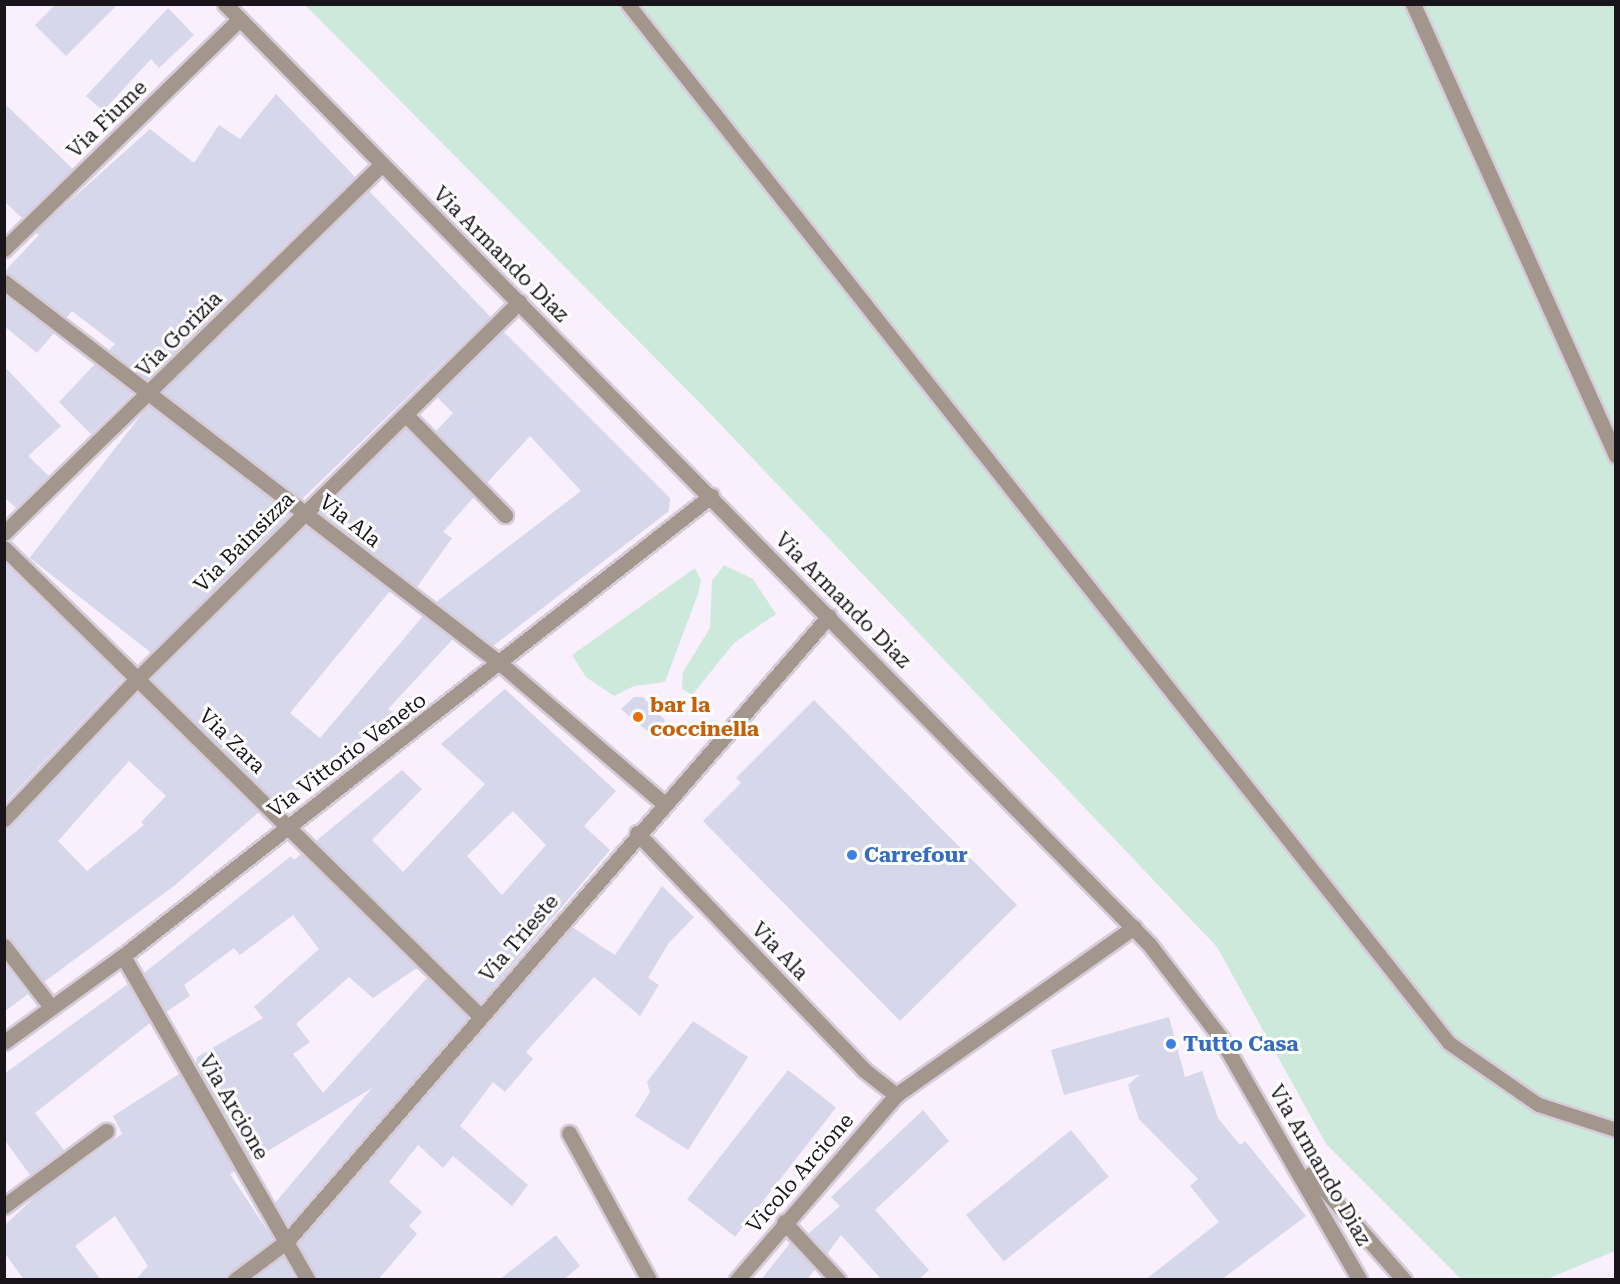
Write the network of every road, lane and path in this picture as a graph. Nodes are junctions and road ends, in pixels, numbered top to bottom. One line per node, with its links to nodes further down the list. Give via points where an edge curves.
1 (225, 4): 4 (street, Via Armando Diaz)
2 (628, 4): 31 (lane, via 1449,1043 1539,1105)
3 (1413, 4): 11 (street)
4 (239, 20): 5 (street, Via Armando Diaz); 6 (street, Via Fiume)
5 (382, 164): 8 (street, Via Armando Diaz); 9 (street, Via Gorizia)
6 (4, 249)
7 (4, 282): 9 (street, Via Ala)
8 (519, 302): 10 (street, Via Bainsizza); 12 (street, Via Armando Diaz)
9 (146, 395): 13 (street, Via Ala); 15 (street, Via Gorizia)
10 (405, 415): 13 (street, Via Bainsizza); 14 (street)
11 (1616, 456)
12 (711, 496): 17 (street, Via Armando Diaz); 18 (street, Via Vittorio Veneto)
13 (304, 512): 18 (street, Via Ala); 19 (street, Via Bainsizza)
14 (505, 515)
15 (4, 533)
16 (4, 548): 19 (street, Via Zara)
17 (829, 616): 20 (street, Via Trieste); 24 (street, Via Armando Diaz)
18 (501, 664): 20 (street, Via Ala); 22 (street, Via Vittorio Veneto)
19 (137, 679): 21 (street, Via Bainsizza); 22 (street, Via Zara)
20 (663, 803): 23 (street, Via Trieste)
21 (4, 819)
22 (288, 825): 26 (street, Via Vittorio Veneto); 28 (street, Via Zara)
23 (637, 833): 28 (street, Via Trieste); 30 (street, Via Ala, via 864,1070)
24 (1134, 927): 30 (street, Vicolo Arcione); 34 (street, Via Armando Diaz, via 1211,1023)
25 (4, 946): 27 (street)
26 (123, 956): 27 (street, Via Vittorio Veneto); 37 (street, Via Arcione)
27 (51, 1007): 29 (street, Via Vittorio Veneto)
28 (480, 1016): 37 (street, Via Trieste)
29 (4, 1042)
30 (896, 1095): 36 (street, Vicolo Arcione)
31 (1616, 1130)
32 (106, 1131): 35 (street)
33 (569, 1133): 40 (street)
34 (1288, 1148): 43 (street, Via Armando Diaz); 44 (street, Via Armando Diaz)
35 (4, 1206)
36 (784, 1222): 41 (street, Vicolo Arcione); 42 (street)
37 (287, 1241): 38 (street, Via Trieste); 39 (street, Via Arcione)
38 (235, 1280)
39 (308, 1280)
40 (649, 1280)
41 (737, 1280)
42 (838, 1280)
43 (1360, 1280)
44 (1404, 1280)

